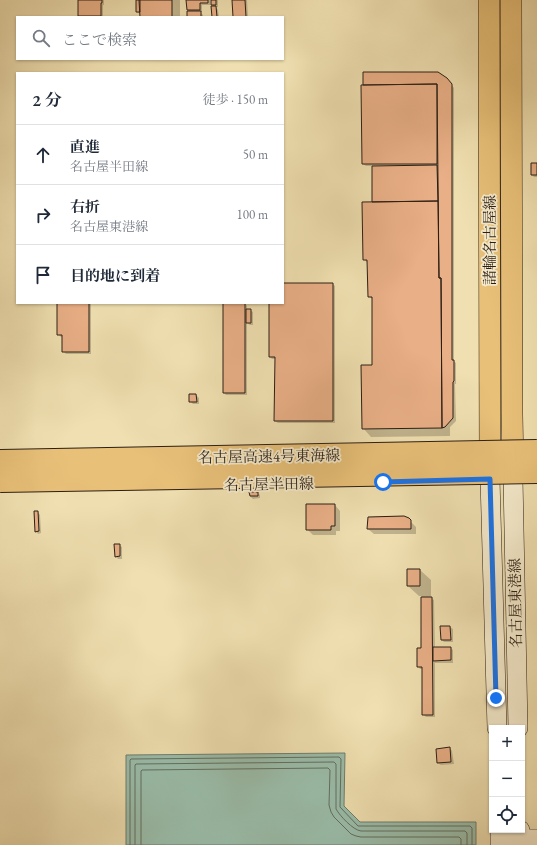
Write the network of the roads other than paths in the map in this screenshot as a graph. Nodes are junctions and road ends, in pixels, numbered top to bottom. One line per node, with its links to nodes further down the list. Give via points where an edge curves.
1 (489, 0): 5 (main road, 諸輪名古屋線)
2 (511, 0): 3 (main road, 諸輪名古屋線)
3 (512, 446): 4 (main road); 5 (main road); 12 (main road, 諸輪名古屋線)
4 (537, 446): 5 (highway, bridge)
5 (485, 450): 6 (highway, 名古屋高速4号東海線, bridge); 7 (main road); 8 (highway, 名古屋高速4号東海線, bridge); 11 (main road, 諸輪名古屋線)
6 (537, 451)
7 (0, 454)
8 (0, 461)
9 (537, 472): 13 (highway, 名古屋高速4号東海線, bridge)
10 (537, 478): 12 (main road, 名古屋半田線)
11 (490, 479): 12 (main road, 名古屋半田線); 14 (main road, 名古屋半田線); 15 (main road, 名古屋東港線)
12 (513, 479): 16 (main road, 名古屋東港線)
13 (0, 481)
14 (0, 490)
15 (497, 725)
16 (518, 725)
17 (500, 837): 18 (street)
18 (524, 838)

